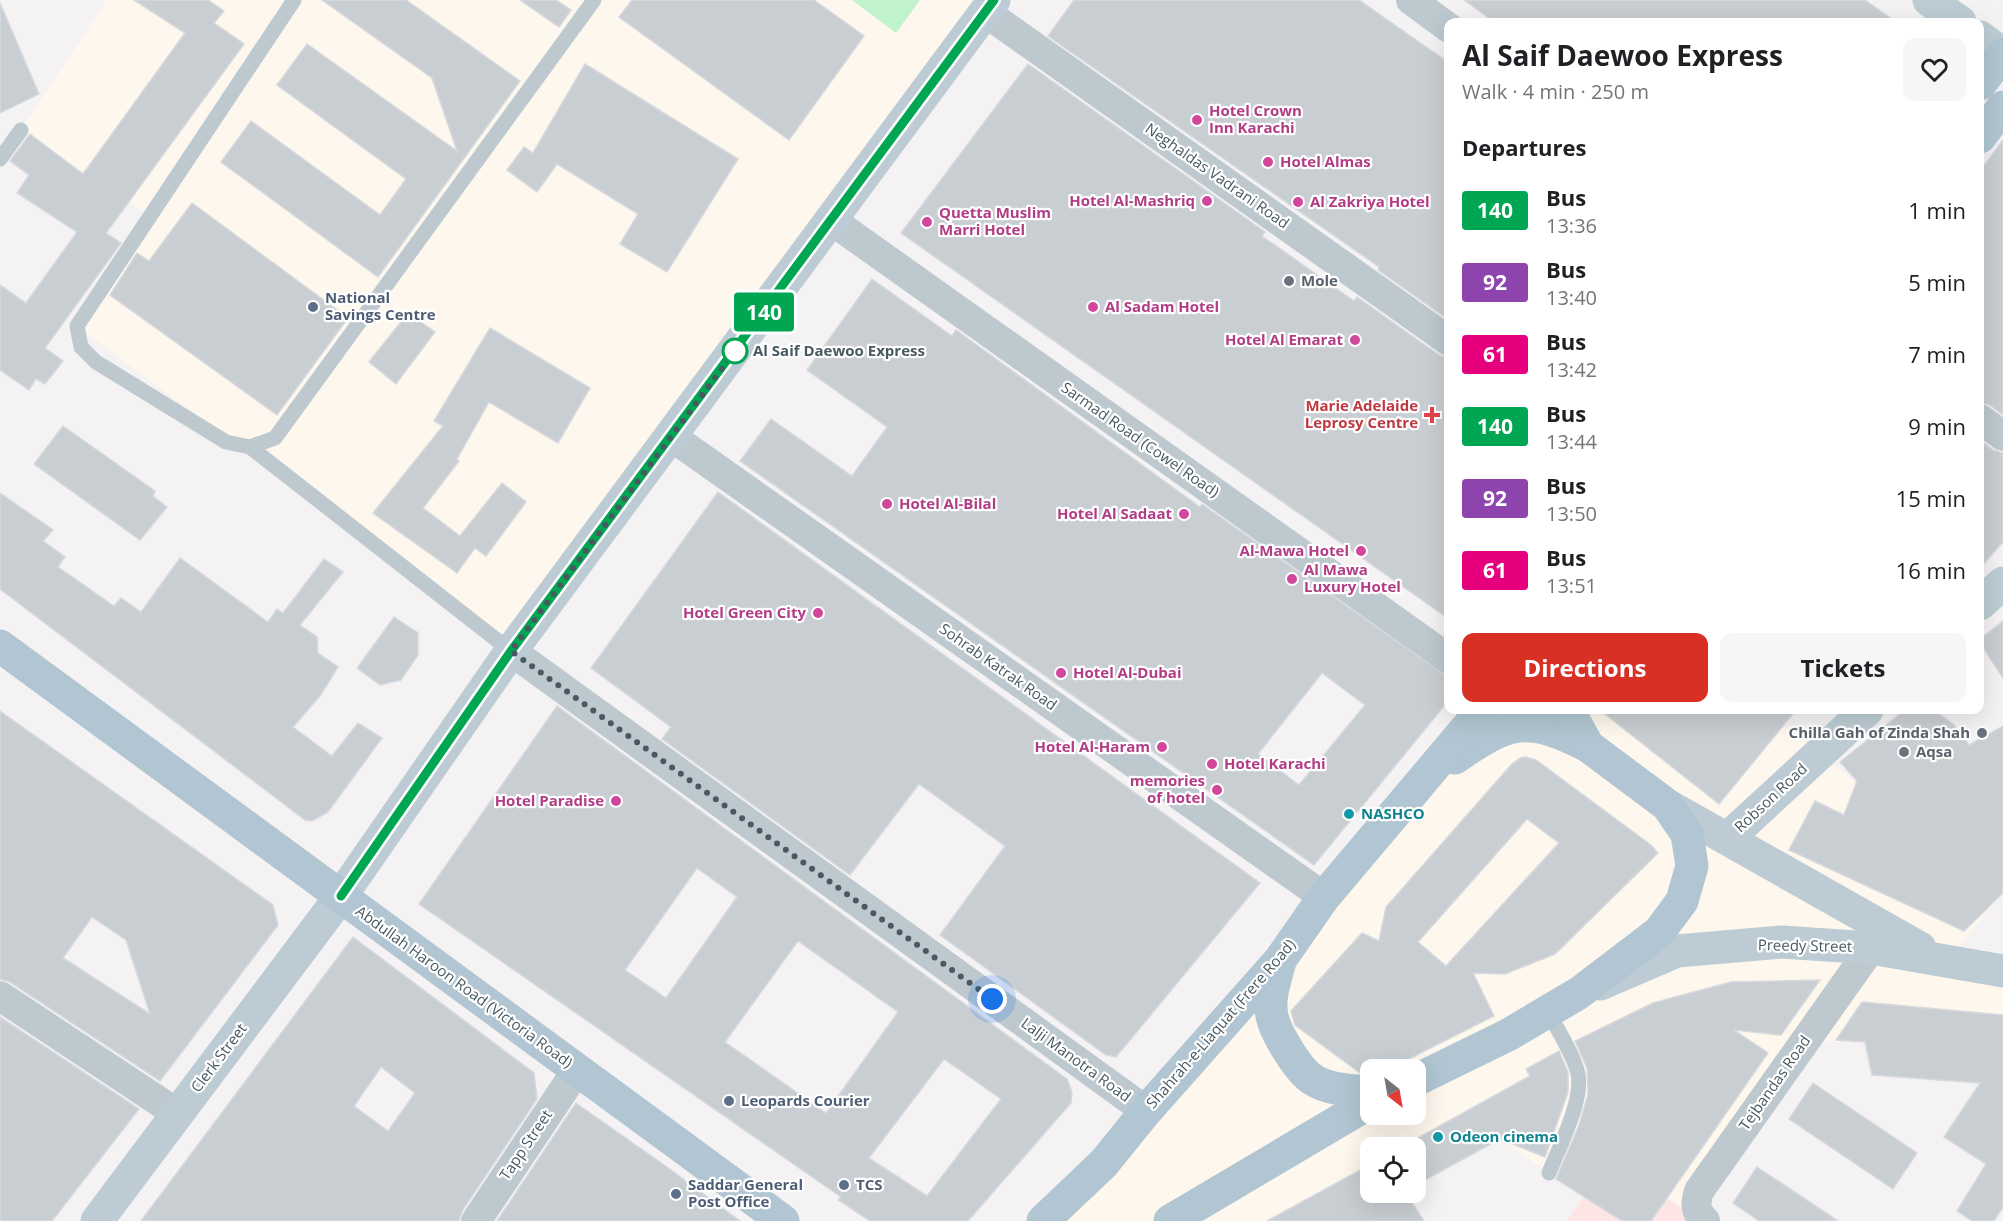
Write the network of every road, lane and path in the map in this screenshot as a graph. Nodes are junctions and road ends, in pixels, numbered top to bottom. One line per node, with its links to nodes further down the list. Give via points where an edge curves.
1 (294, 0): 20 (lane, via 77,326 81,347 96,362 226,442)
2 (594, 0): 20 (lane, via 275,438)
3 (1411, 0): 7 (street)
4 (1929, 0): 6 (street)
5 (990, 6): 15 (street, Clerk Street); 16 (street, Neghaldas Vadrani Road)
6 (1954, 18)
7 (1444, 24)
8 (1984, 40): 9 (street)
9 (2003, 54): 10 (main road)
10 (1984, 79)
11 (2003, 107): 13 (main road)
12 (21, 130): 14 (lane)
13 (1984, 132)
14 (0, 159)
15 (831, 220): 19 (street, Clerk Street); 25 (street, Sarmad Road (Cowel Road))
16 (1444, 337)
17 (1984, 422): 18 (street)
18 (2003, 436)
19 (672, 437): 24 (street, Clerk Street); 34 (street, Sohrab Katrak Road)
20 (250, 447): 24 (lane)
21 (2003, 583): 22 (street)
22 (1984, 600)
23 (0, 646): 33 (main road, Abdullah Haroon Road (Victoria Road))
24 (511, 651): 33 (street, Clerk Street); 46 (street, Lalji Manotra Road)
25 (1444, 656)
26 (1479, 714): 31 (main road, Shahrah-e-Liaquat (Frere Road))
27 (1570, 714): 29 (main road)
28 (1862, 714): 32 (street, Robson Road)
29 (1588, 746): 30 (main road); 31 (main road, via 1556,730 1521,724 1488,735 1452,760)
30 (1667, 805): 32 (street); 39 (main road, via 1687,834 1689,844 1692,866 1682,901 1659,932)
31 (1382, 826): 34 (main road, Shahrah-e-Liaquat (Frere Road))
32 (1729, 837): 37 (street, via 1795,879)
33 (341, 896): 42 (main road, Abdullah Haroon Road (Victoria Road)); 47 (street, Clerk Street)
34 (1324, 897): 36 (main road, Shahrah-e-Liaquat (Frere Road))
35 (1871, 948): 37 (street, Preedy Street); 39 (street, Preedy Street, via 1782,942 1677,951); 54 (street, Tejbandas Road, via 1699,1191 1695,1203)
36 (1280, 960): 44 (main road, via 1271,994 1272,1017 1290,1054 1311,1079); 46 (main road, Shahrah-e-Liaquat (Frere Road))
37 (1945, 962): 38 (street, Preedy Street)
38 (2003, 970)
39 (1579, 993): 41 (main road)
40 (0, 996): 47 (street)
41 (1547, 1011): 43 (main road); 48 (lane, via 1571,1056 1578,1079 1575,1105)
42 (577, 1070): 50 (street, Tapp Street); 51 (main road, Abdullah Haroon Road (Victoria Road))
43 (1426, 1075)
44 (1360, 1091)
45 (1360, 1109): 53 (main road)
46 (1146, 1111): 52 (main road, Shahrah-e-Liaquat (Frere Road), via 1104,1163)
47 (178, 1114): 49 (street, Clerk Street)
48 (1549, 1173)
49 (98, 1221)
50 (476, 1221)
51 (783, 1221)
52 (1043, 1221)
53 (1170, 1221)
54 (1705, 1221)

